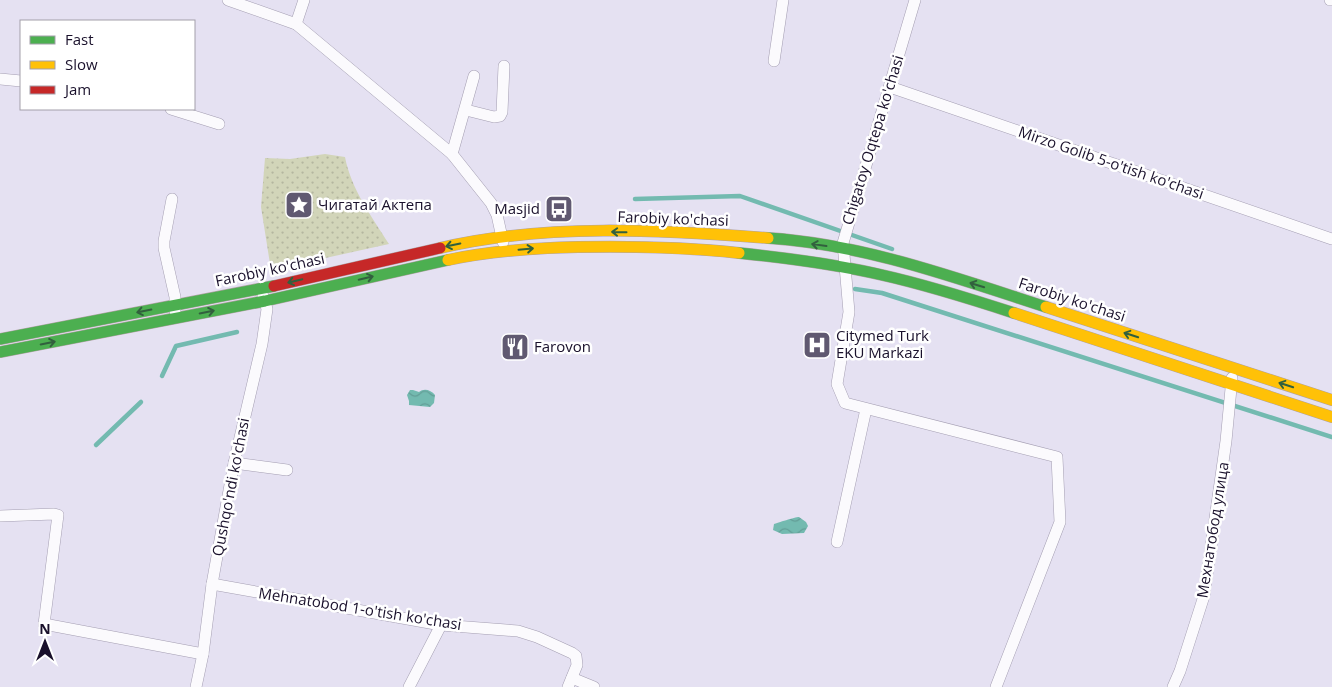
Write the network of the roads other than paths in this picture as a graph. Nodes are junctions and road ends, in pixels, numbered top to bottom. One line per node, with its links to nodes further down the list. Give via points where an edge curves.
1 (228, 0): 5 (street)
2 (304, 0): 5 (street)
3 (783, 0): 6 (street)
4 (915, 0): 11 (street, Chigatoy Oqtepa ko'chasi)
5 (296, 24): 15 (street)
6 (774, 61)
7 (504, 66): 13 (street, via 500,116)
8 (474, 76): 13 (street)
9 (0, 79): 10 (street)
10 (20, 81)
11 (890, 87): 18 (street, Mirzo Golib 5-o'tish ko'chasi); 19 (street, Chigatoy Oqtepa ko'chasi, via 845,232)
12 (174, 110): 14 (street)
13 (466, 110): 15 (street)
14 (219, 124)
15 (452, 154): 17 (street, via 491,203)
16 (172, 199): 24 (street, via 164,248)
17 (501, 237): 19 (main road, Farobiy ko'chasi, one-way to 17, via 772,238 700,233 572,231); 20 (street); 22 (main road, Farobiy ko'chasi, one-way to 22, via 460,243)
18 (1332, 239)
19 (843, 248): 21 (street, Chigatoy Oqtepa ko'chasi); 28 (main road, Farobiy ko'chasi, one-way to 19, via 997,291)
20 (505, 251): 21 (main road, Farobiy ko'chasi, one-way to 21, via 572,247 691,248); 23 (main road, Farobiy ko'chasi, one-way to 20, via 462,257)
21 (845, 267): 29 (main road, Farobiy ko'chasi, via 968,298); 31 (street, Chigatoy Oqtepa ko'chasi, via 849,312 837,384 845,403)
22 (260, 289): 23 (street, Qushqo'ndi ko'chasi); 24 (main road, Farobiy ko'chasi)
23 (265, 301): 25 (main road, Farobiy ko'chasi, one-way to 23); 33 (street, Qushqo'ndi ko'chasi, via 267,309 262,344)
24 (175, 305): 25 (street); 26 (main road, Farobiy ko'chasi, one-way to 26)
25 (175, 318): 27 (main road, Farobiy ko'chasi, one-way to 25)
26 (0, 339)
27 (0, 352)
28 (1232, 368): 29 (street, Мехнатобод улица); 30 (main road, Farobiy ko'chasi, one-way to 28)
29 (1232, 384): 32 (main road, Farobiy ko'chasi); 45 (street, Мехнатобод улица, via 1204,596)
30 (1332, 400)
31 (866, 409): 36 (street); 44 (street, via 1057,457 1060,522)
32 (1332, 417)
33 (234, 464): 34 (street); 37 (street, Qushqo'ndi ko'chasi)
34 (287, 470)
35 (0, 516): 39 (street, via 58,515 44,624)
36 (837, 542)
37 (212, 584): 38 (street, Mehnatobod 1-o'tish ko'chasi); 39 (street, Qushqo'ndi ko'chasi)
38 (441, 625): 40 (street, Mehnatobod 1-o'tish ko'chasi, via 518,631 537,637 576,656 577,665); 42 (street)
39 (203, 654): 41 (street, Qushqo'ndi ko'chasi)
40 (570, 682): 43 (street, Mehnatobod 1-o'tish ko'chasi)
41 (196, 687)
42 (409, 687)
43 (594, 687)
44 (996, 687)
45 (1173, 687)

